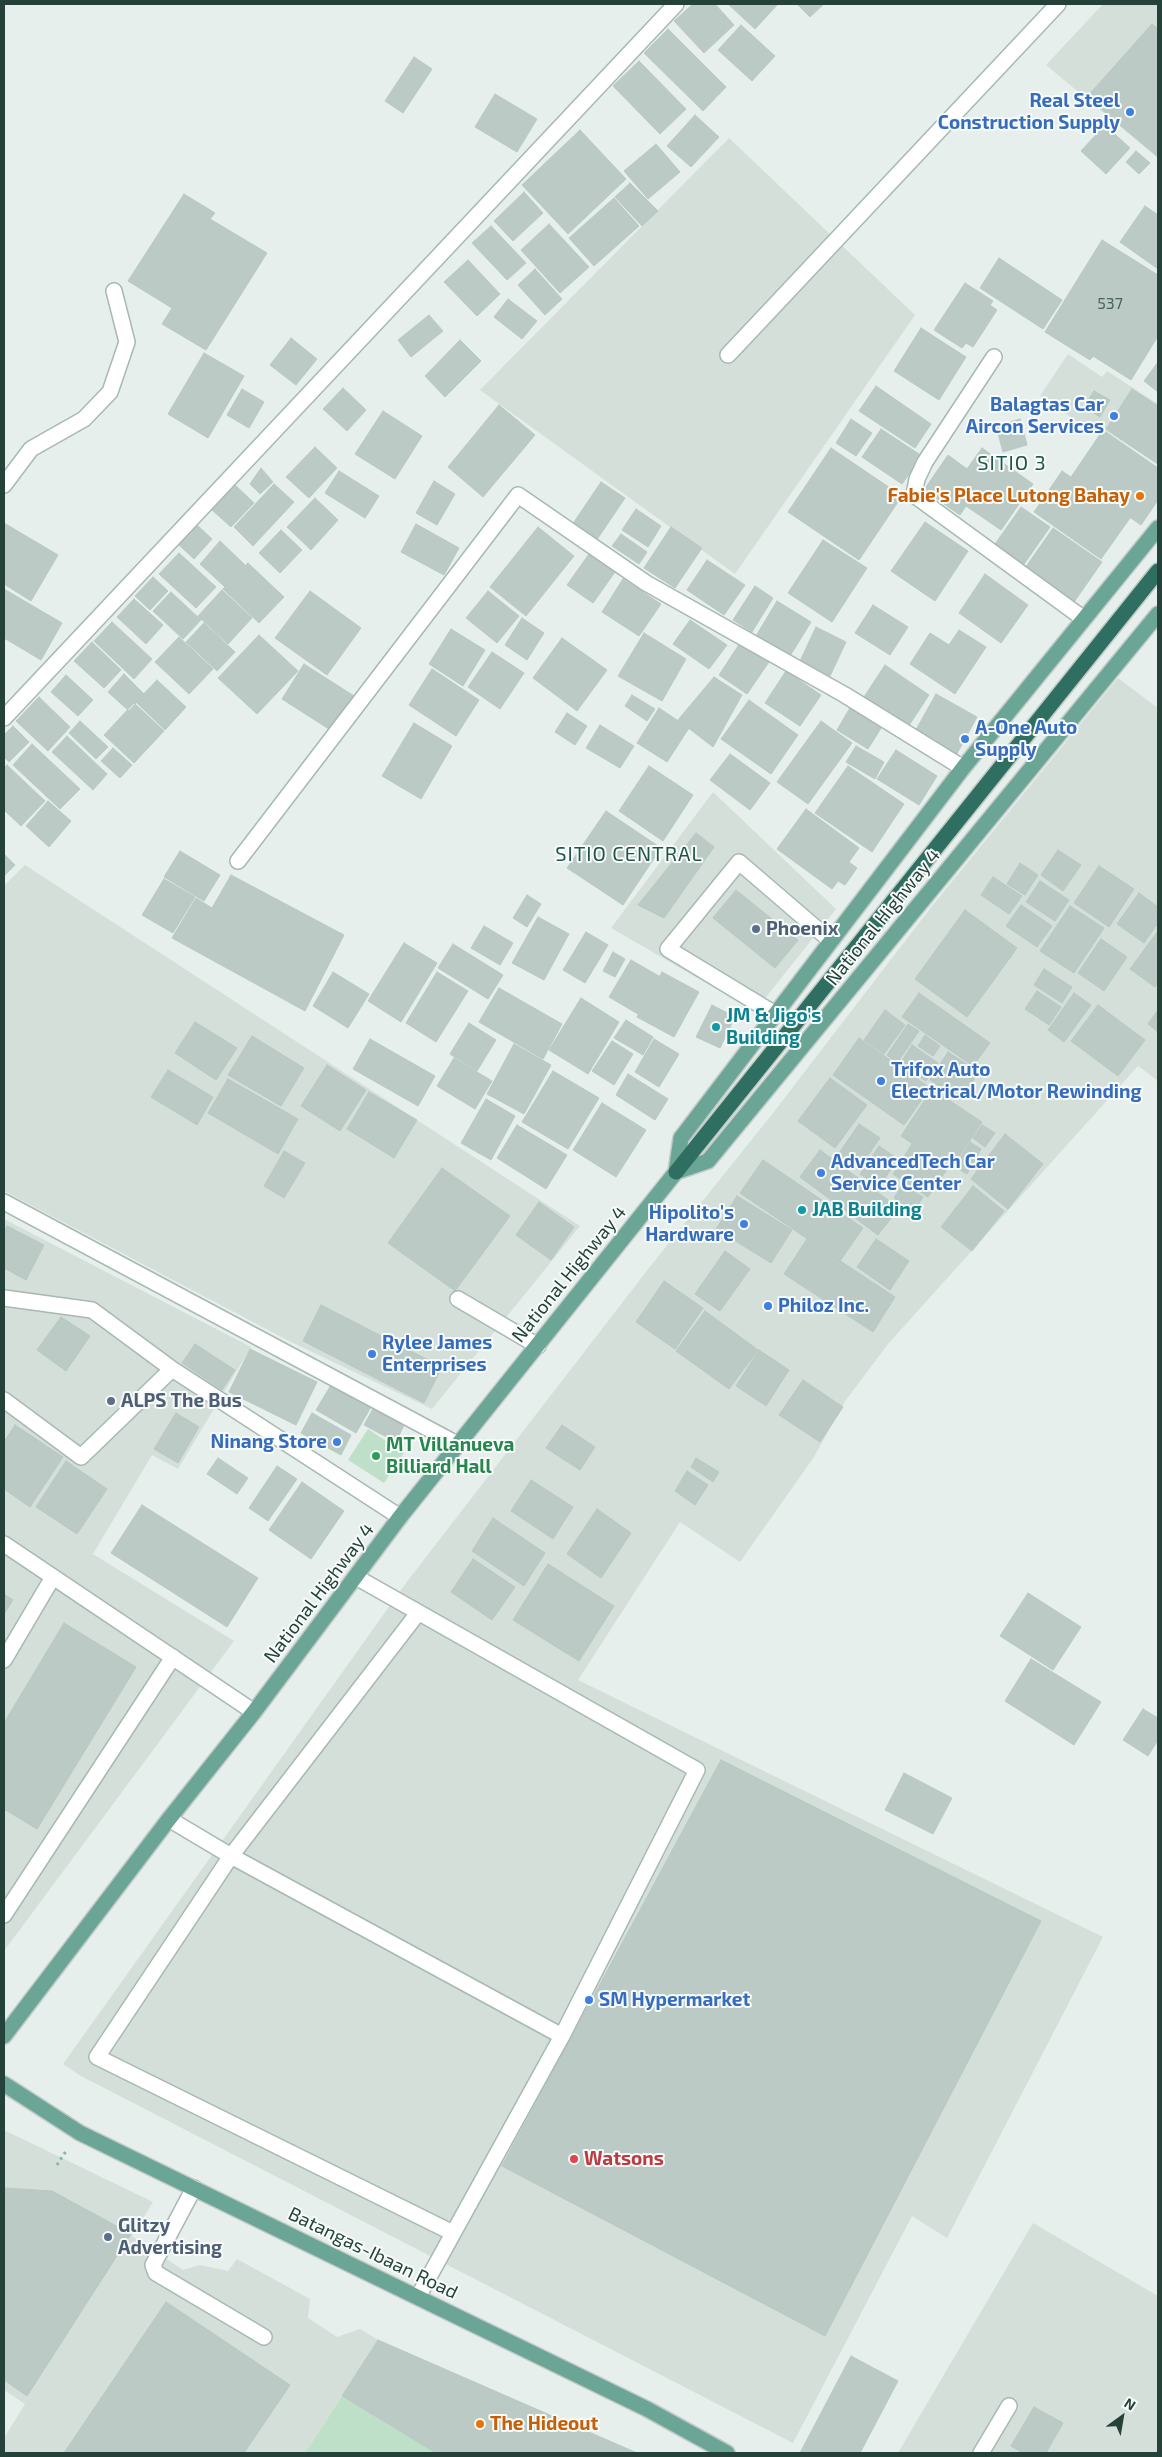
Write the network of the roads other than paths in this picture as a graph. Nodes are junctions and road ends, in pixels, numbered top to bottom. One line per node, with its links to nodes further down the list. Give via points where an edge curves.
1 (676, 4): 11 (street)
2 (1058, 4): 4 (street)
3 (114, 291): 6 (street, via 127,342 110,392 84,418 31,449)
4 (728, 355)
5 (994, 357): 10 (street, via 925,462 916,479 914,495)
6 (4, 485)
7 (1158, 528): 10 (main road, National Highway 4)
8 (1158, 571): 16 (highway)
9 (1158, 614): 16 (main road, National Highway 4, via 708,1161)
10 (1084, 619): 12 (main road, National Highway 4)
11 (4, 718)
12 (963, 768): 13 (street, via 845,695 646,583 518,495); 14 (main road, National Highway 4)
13 (238, 861)
14 (831, 941): 15 (main road, National Highway 4); 15 (street, via 739,862 668,949)
15 (775, 1014): 16 (main road, National Highway 4, via 681,1138)
16 (676, 1172): 20 (main road, National Highway 4)
17 (4, 1202): 23 (street)
18 (4, 1298): 21 (street, via 92,1310)
19 (458, 1299): 20 (street)
20 (538, 1346): 23 (main road, National Highway 4)
21 (172, 1369): 22 (street, via 81,1456); 24 (street)
22 (4, 1400)
23 (457, 1444): 24 (main road, National Highway 4)
24 (400, 1517): 27 (main road, National Highway 4)
25 (4, 1544): 26 (street)
26 (53, 1577): 29 (street); 30 (street)
27 (356, 1577): 28 (street); 31 (main road, National Highway 4)
28 (418, 1613): 33 (street); 36 (street, via 697,1770)
29 (173, 1657): 31 (street); 34 (street)
30 (4, 1660)
31 (254, 1712): 32 (main road, National Highway 4)
32 (169, 1819): 33 (street); 35 (main road, National Highway 4)
33 (231, 1856): 36 (street); 39 (street, via 97,2057)
34 (4, 1916)
35 (4, 2035)
36 (562, 2036): 39 (street)
37 (4, 2084): 38 (main road, Batangas-Ibaan Road, via 80,2132)
38 (194, 2188): 40 (main road, Batangas-Ibaan Road); 41 (street, via 153,2265 156,2273)
39 (453, 2232): 40 (street)
40 (418, 2297): 43 (main road, Batangas-Ibaan Road, via 646,2409)
41 (264, 2337)
42 (1009, 2406): 44 (street)
43 (727, 2453)
44 (981, 2453)

